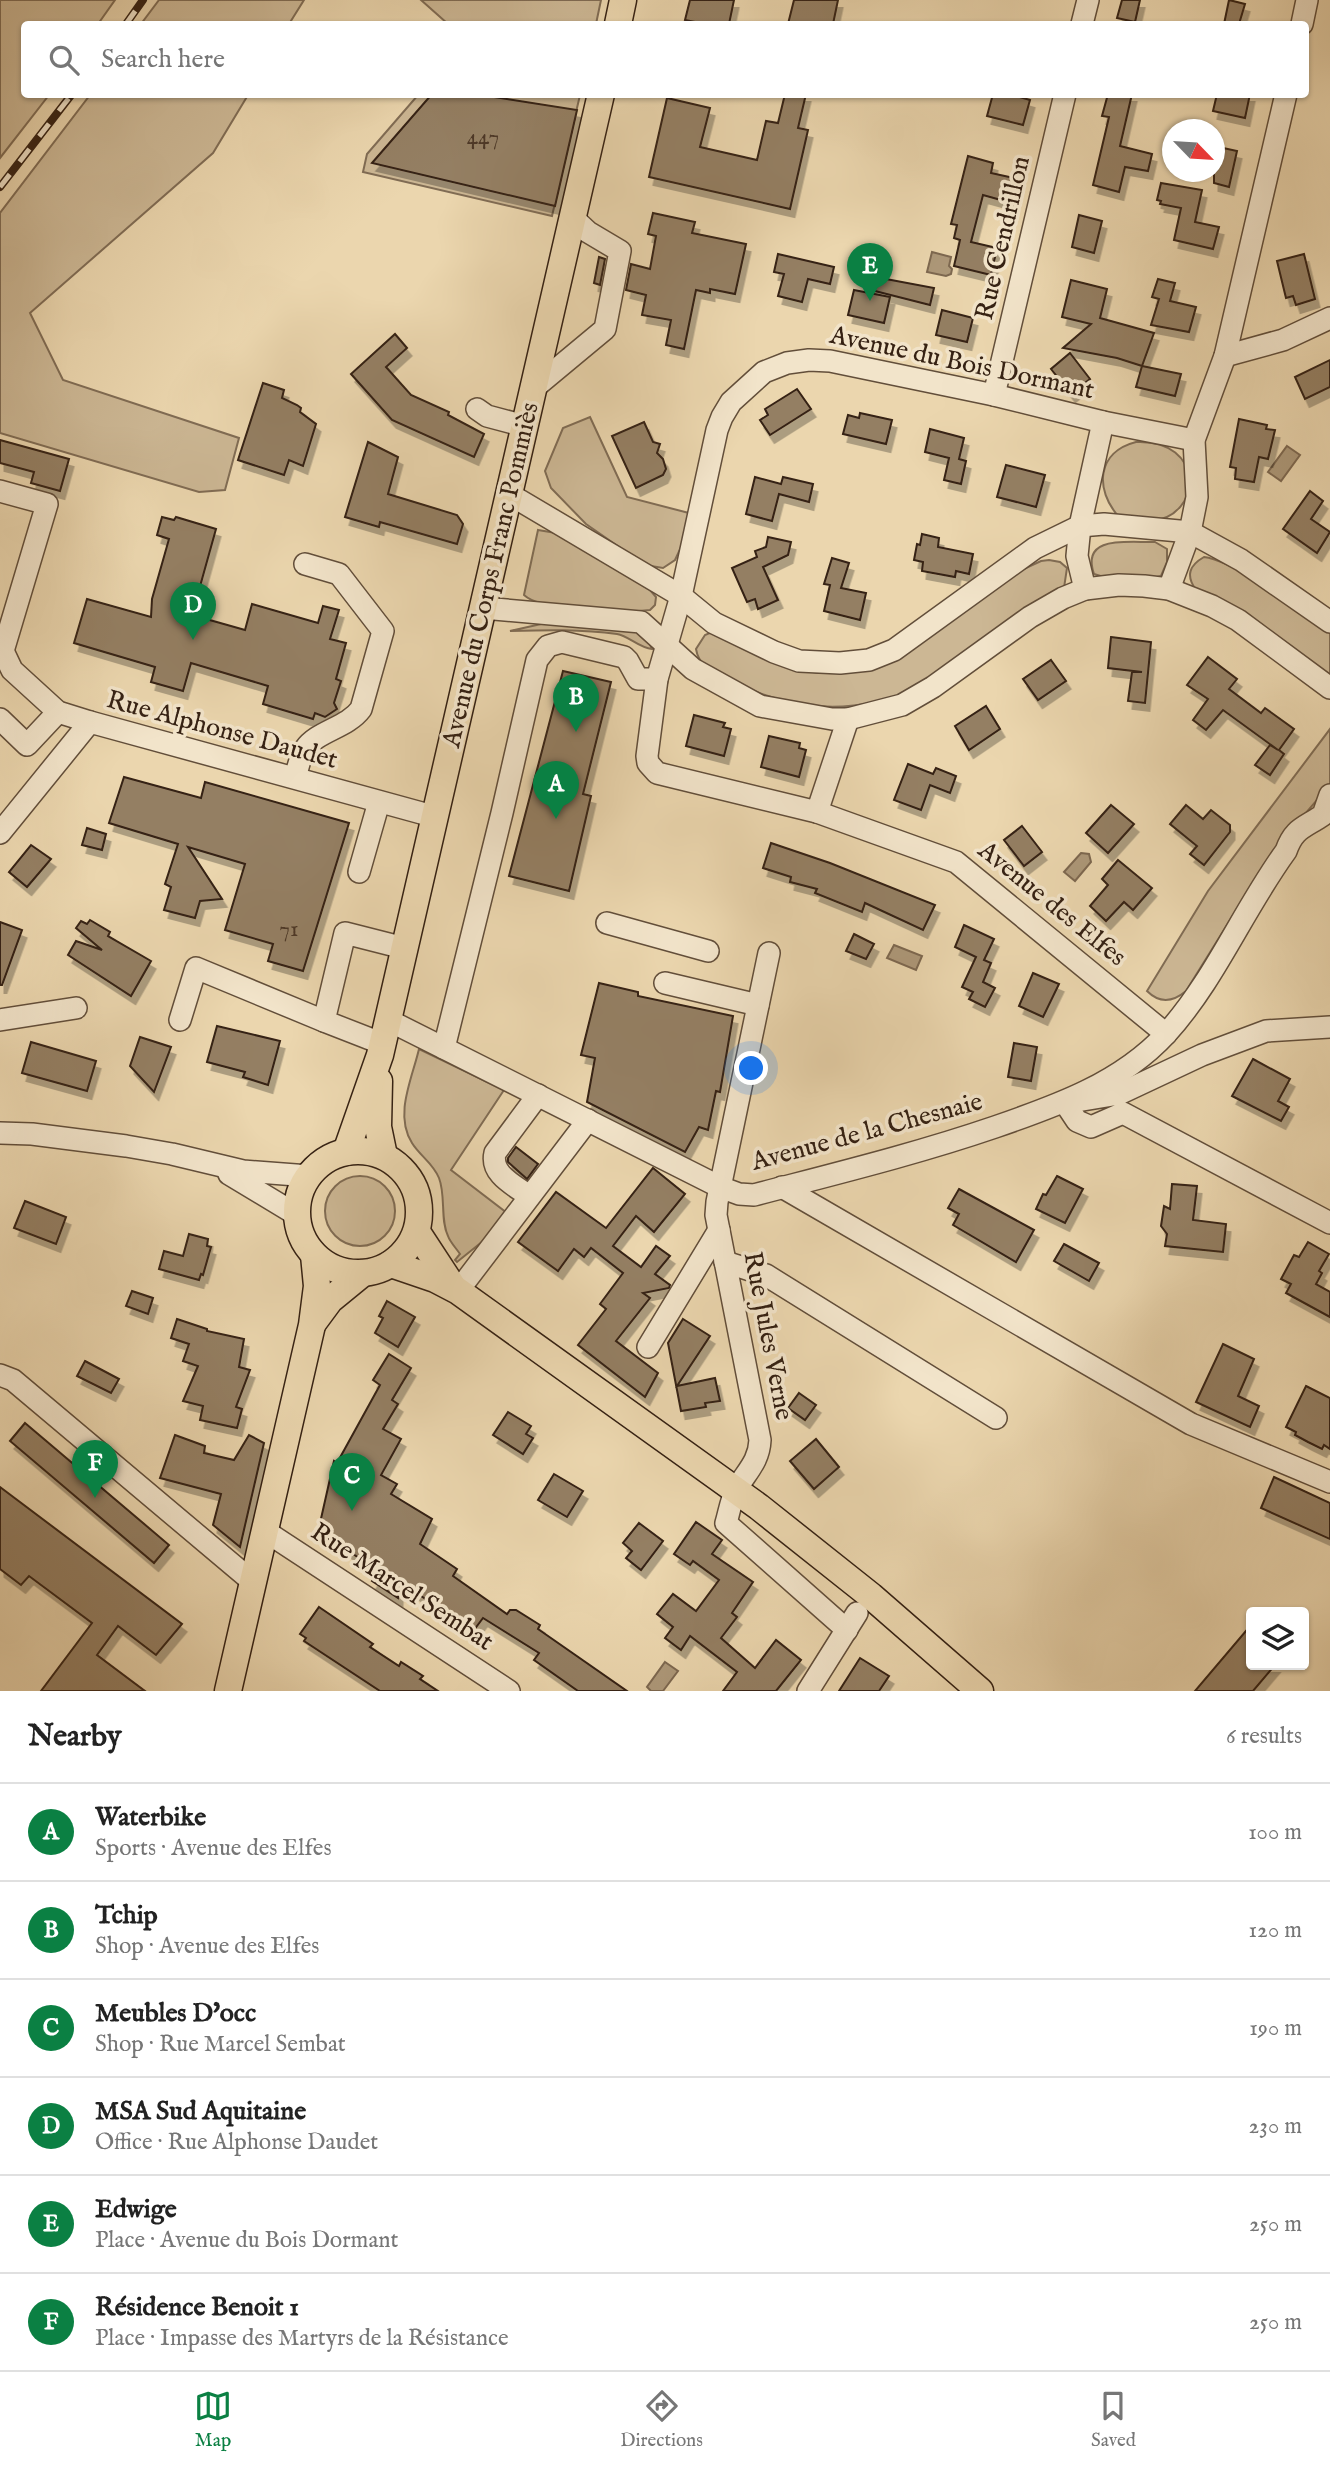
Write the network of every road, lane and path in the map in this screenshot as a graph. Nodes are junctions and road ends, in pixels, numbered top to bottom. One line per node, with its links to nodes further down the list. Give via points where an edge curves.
1 (623, 0): 4 (main road)
2 (1088, 0): 5 (street)
3 (1307, 0): 6 (street)
4 (619, 21)
5 (1083, 21)
6 (1303, 21)
7 (600, 98): 10 (main road, Avenue du Corps Franc Pommiès)
8 (1064, 98): 14 (street, Rue Cendrillon)
9 (1285, 98): 12 (street)
10 (573, 218): 13 (main road, Avenue du Corps Franc Pommiès); 13 (street, via 620,251 605,329)
11 (1330, 318): 12 (street, via 1283,340)
12 (1225, 356): 18 (street)
13 (534, 388): 17 (main road, Avenue du Corps Franc Pommiès)
14 (994, 395): 16 (street, Avenue du Bois Dormant); 26 (street, Avenue du Bois Dormant, via 830,361 787,363 764,372 731,402 716,430)
15 (477, 409): 17 (street)
16 (1104, 422): 18 (street, Avenue du Bois Dormant); 21 (street, Avenue du Bois Dormant)
17 (525, 426): 20 (main road, Avenue du Corps Franc Pommiès)
18 (1194, 440): 22 (street, via 1196,497)
19 (0, 491): 30 (street, via 47,504)
20 (509, 494): 26 (street); 27 (main road, Avenue du Corps Franc Pommiès)
21 (1080, 526): 22 (street); 24 (street, Avenue du Bois Dormant, via 1077,556); 26 (street, via 1035,548 894,650 869,660 799,661 714,622)
22 (1190, 532): 25 (street); 28 (street, via 1241,560)
23 (306, 564): 37 (street, via 338,574 383,631 361,709 305,749)
24 (1085, 589): 25 (street, via 1119,585); 35 (street, via 1030,617 902,705)
25 (1170, 589): 32 (street, via 1238,620)
26 (681, 596): 29 (street, Avenue du Bois Dormant)
27 (483, 608): 29 (street, via 641,622); 41 (main road, Avenue du Corps Franc Pommiès)
28 (1330, 622)
29 (666, 643): 31 (street, Avenue des Elfes); 35 (street, via 693,669 760,706)
30 (1, 650): 33 (street, via 12,670)
31 (657, 679): 40 (street, Avenue des Elfes, via 647,757 657,773); 57 (street, via 638,679 624,657 562,642 548,646 537,660)
32 (1330, 688)
33 (58, 712): 34 (street, via 27,745); 36 (street)
34 (0, 719)
35 (848, 719): 40 (street)
36 (90, 722): 37 (street, Rue Alphonse Daudet); 42 (street, Rue Alphonse Daudet)
37 (295, 777): 39 (street, Rue Alphonse Daudet)
38 (1330, 795): 55 (street, via 1323,815 1294,834 1192,1001)
39 (379, 802): 41 (street, Rue Alphonse Daudet); 43 (street)
40 (817, 812): 55 (street, Avenue des Elfes, via 956,862)
41 (436, 817): 45 (main road, Avenue du Corps Franc Pommiès)
42 (0, 833)
43 (359, 872)
44 (607, 923): 46 (street)
45 (404, 948): 53 (street, via 345,933); 56 (main road, Avenue du Corps Franc Pommiès)
46 (708, 951)
47 (769, 953): 49 (street, Rue Jules Verne)
48 (665, 984): 49 (street)
49 (758, 1005): 66 (street, Rue Jules Verne)
50 (76, 1007): 51 (street)
51 (0, 1020)
52 (180, 1020): 53 (street, Avenue de la Chesnaie, via 197,968)
53 (324, 1021): 56 (street, Avenue de la Chesnaie)
54 (1330, 1027): 59 (street, via 1266,1031 1119,1094)
55 (1166, 1034): 59 (street, Avenue de la Chesnaie, via 1114,1076)
56 (383, 1040): 57 (street, Avenue de la Chesnaie); 62 (main road, Avenue du Corps Franc Pommiès); 63 (main road, Avenue du Corps Franc Pommiès, via 378,1127)
57 (444, 1048): 58 (street, Avenue de la Chesnaie)
58 (538, 1095): 60 (street, Avenue de la Chesnaie); 68 (street, via 493,1162 496,1171)
59 (1065, 1103): 67 (street, Avenue de la Chesnaie, via 936,1147); 70 (street, via 1077,1121 1091,1127 1123,1113)
60 (588, 1120): 66 (street, Avenue de la Chesnaie); 68 (street)
61 (0, 1133): 64 (street, via 127,1146)
62 (346, 1152): 63 (main road); 65 (main road, via 331,1157)
63 (384, 1156): 72 (main road, via 403,1170 414,1187 419,1207)
64 (215, 1166): 65 (street); 69 (street)
65 (309, 1176): 69 (main road)
66 (720, 1187): 67 (street, Avenue de la Chesnaie, via 754,1195); 71 (street, Rue Jules Verne)
67 (782, 1187): 82 (street, via 1191,1424)
68 (529, 1196): 77 (street)
69 (297, 1215): 73 (main road)
70 (1330, 1223)
71 (719, 1230): 74 (street, Rue Jules Verne); 79 (street)
72 (417, 1232): 75 (main road); 77 (main road)
73 (314, 1255): 76 (main road, via 340,1271); 78 (main road, via 317,1286)
74 (725, 1262): 81 (street, via 766,1275); 83 (street, Rue Jules Verne, via 760,1440 756,1460)
75 (391, 1264): 76 (main road); 77 (main road)
76 (363, 1273): 78 (main road, via 330,1300)
77 (456, 1289): 83 (main road)
78 (312, 1325): 84 (main road)
79 (648, 1347)
80 (0, 1375): 85 (street, via 13,1380)
81 (996, 1418)
82 (1330, 1482)
83 (736, 1490): 88 (street, Rue Jules Verne, via 726,1524 852,1621); 89 (main road, via 871,1596)
84 (265, 1531): 85 (main road); 87 (street, Rue Marcel Sembat)
85 (253, 1582): 86 (main road)
86 (228, 1691)
87 (509, 1691)
88 (808, 1691)
89 (980, 1691)

